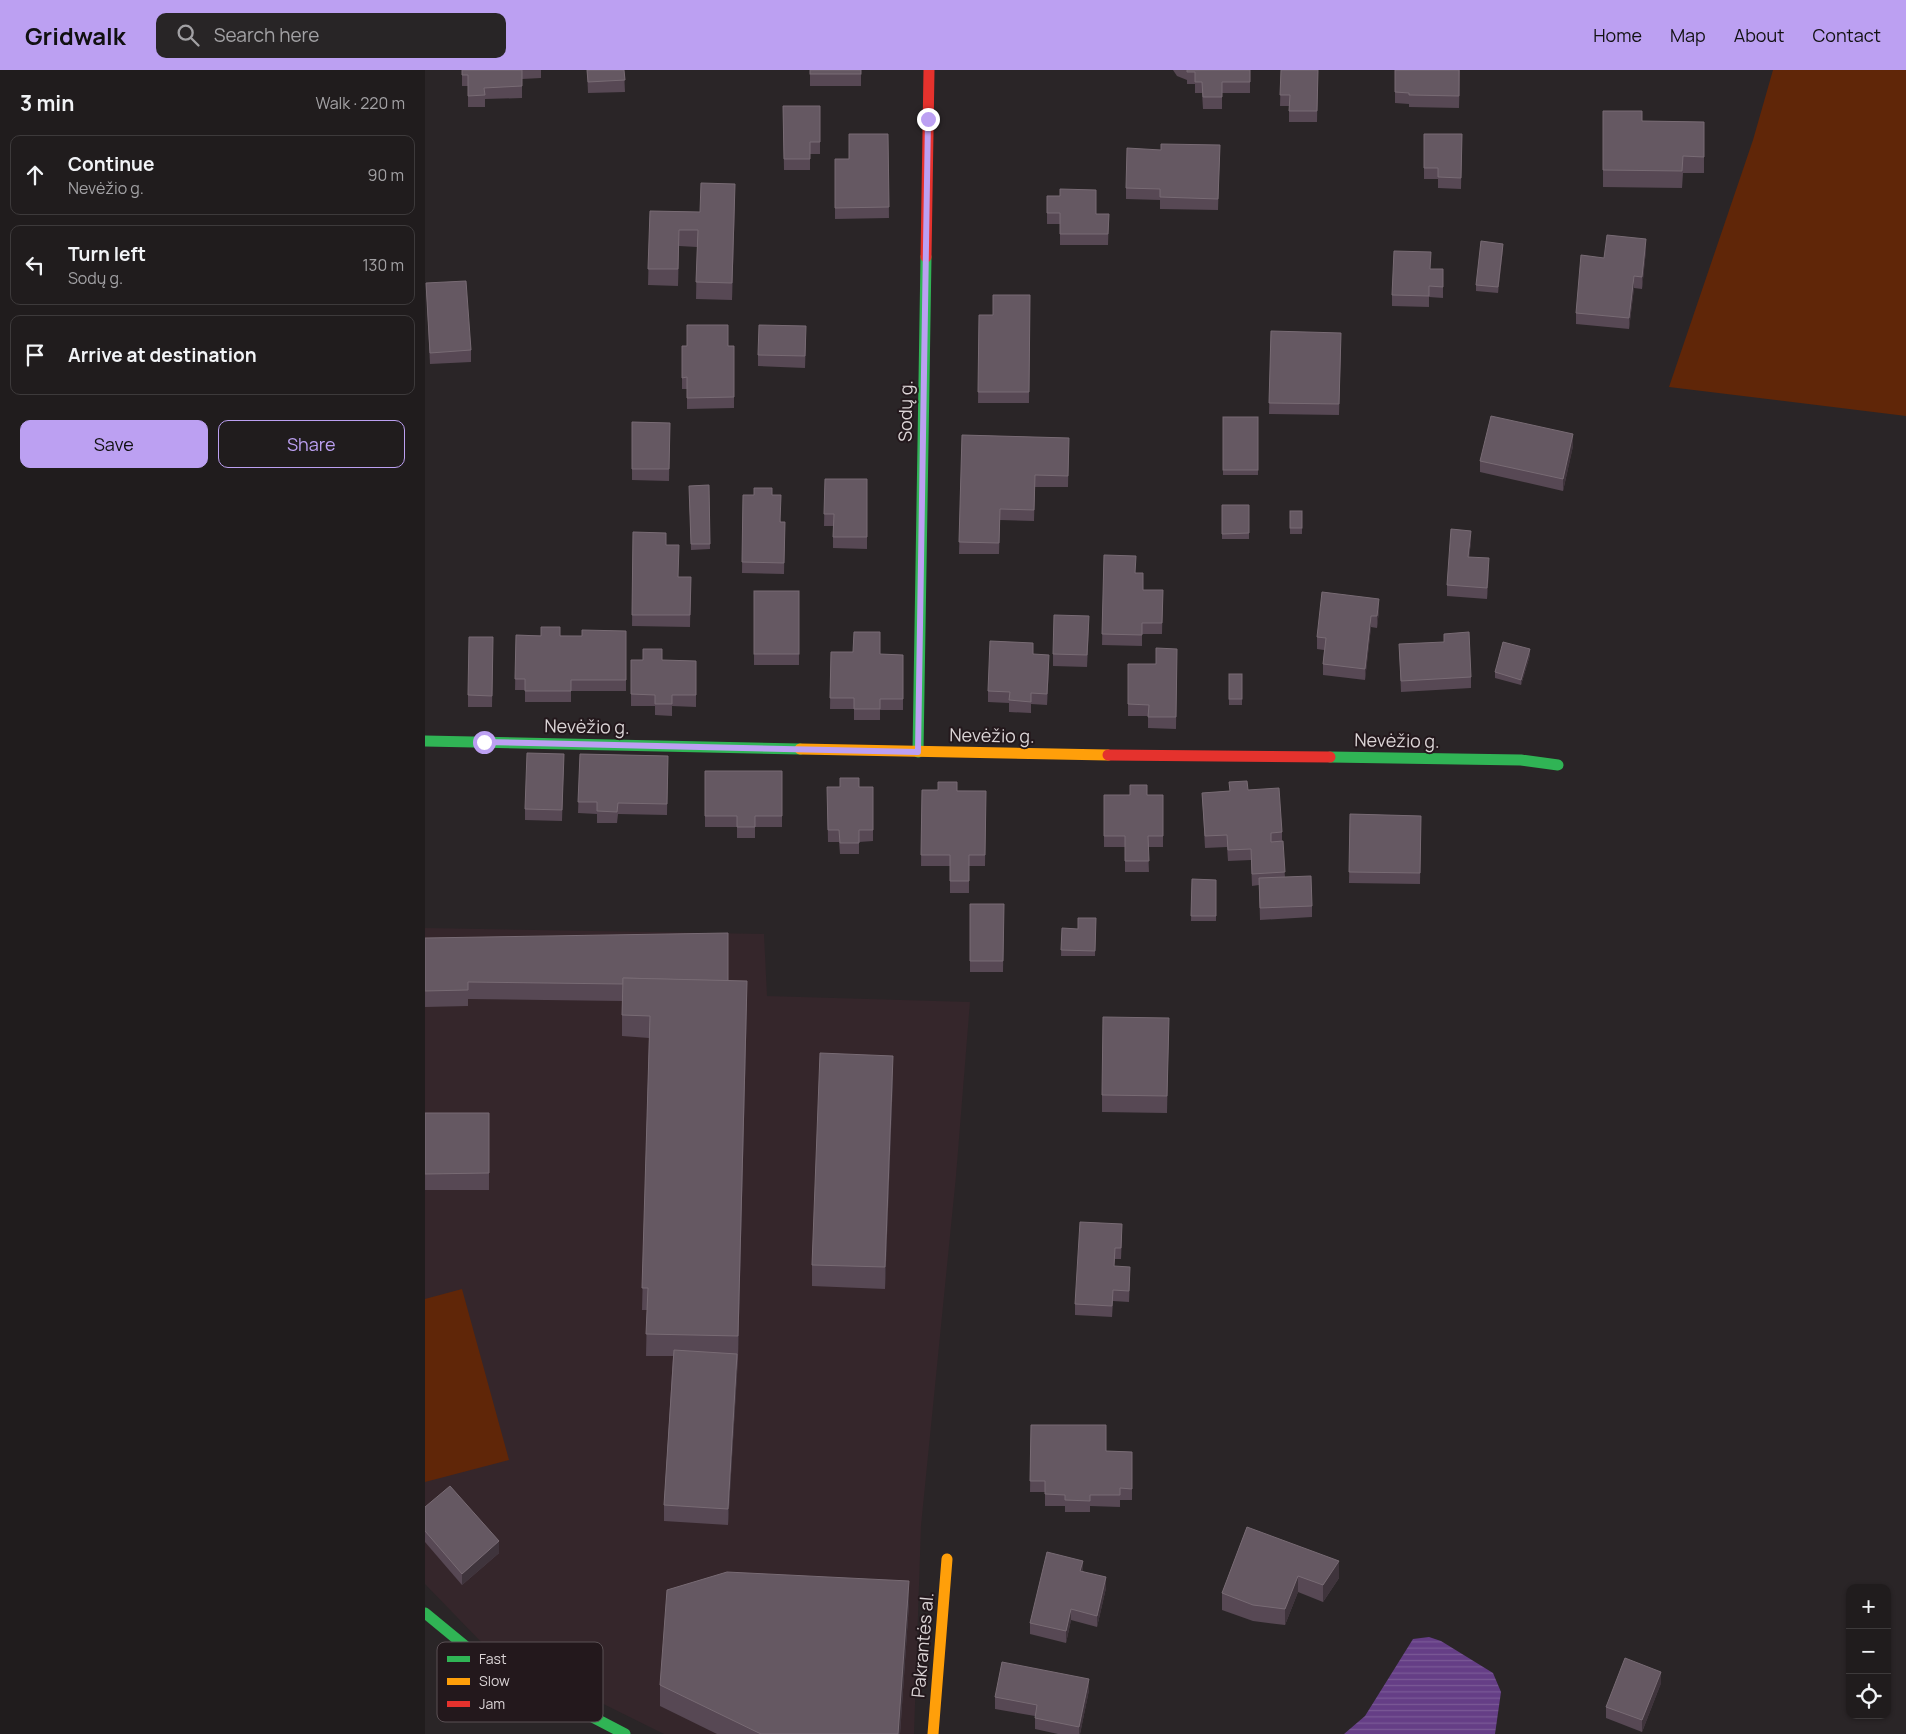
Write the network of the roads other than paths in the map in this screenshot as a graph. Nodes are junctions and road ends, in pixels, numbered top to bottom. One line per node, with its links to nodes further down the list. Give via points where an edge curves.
1 (929, 70): 3 (street, Sodų g.)
2 (425, 741): 3 (street, Nevėžio g.)
3 (918, 752): 4 (street, Nevėžio g., via 1521,760)
4 (1558, 766)
5 (947, 1559): 10 (street, Pakrantės al.)
6 (425, 1613): 7 (street)
7 (460, 1642)
8 (602, 1722): 9 (street)
9 (625, 1734)
10 (933, 1734)

